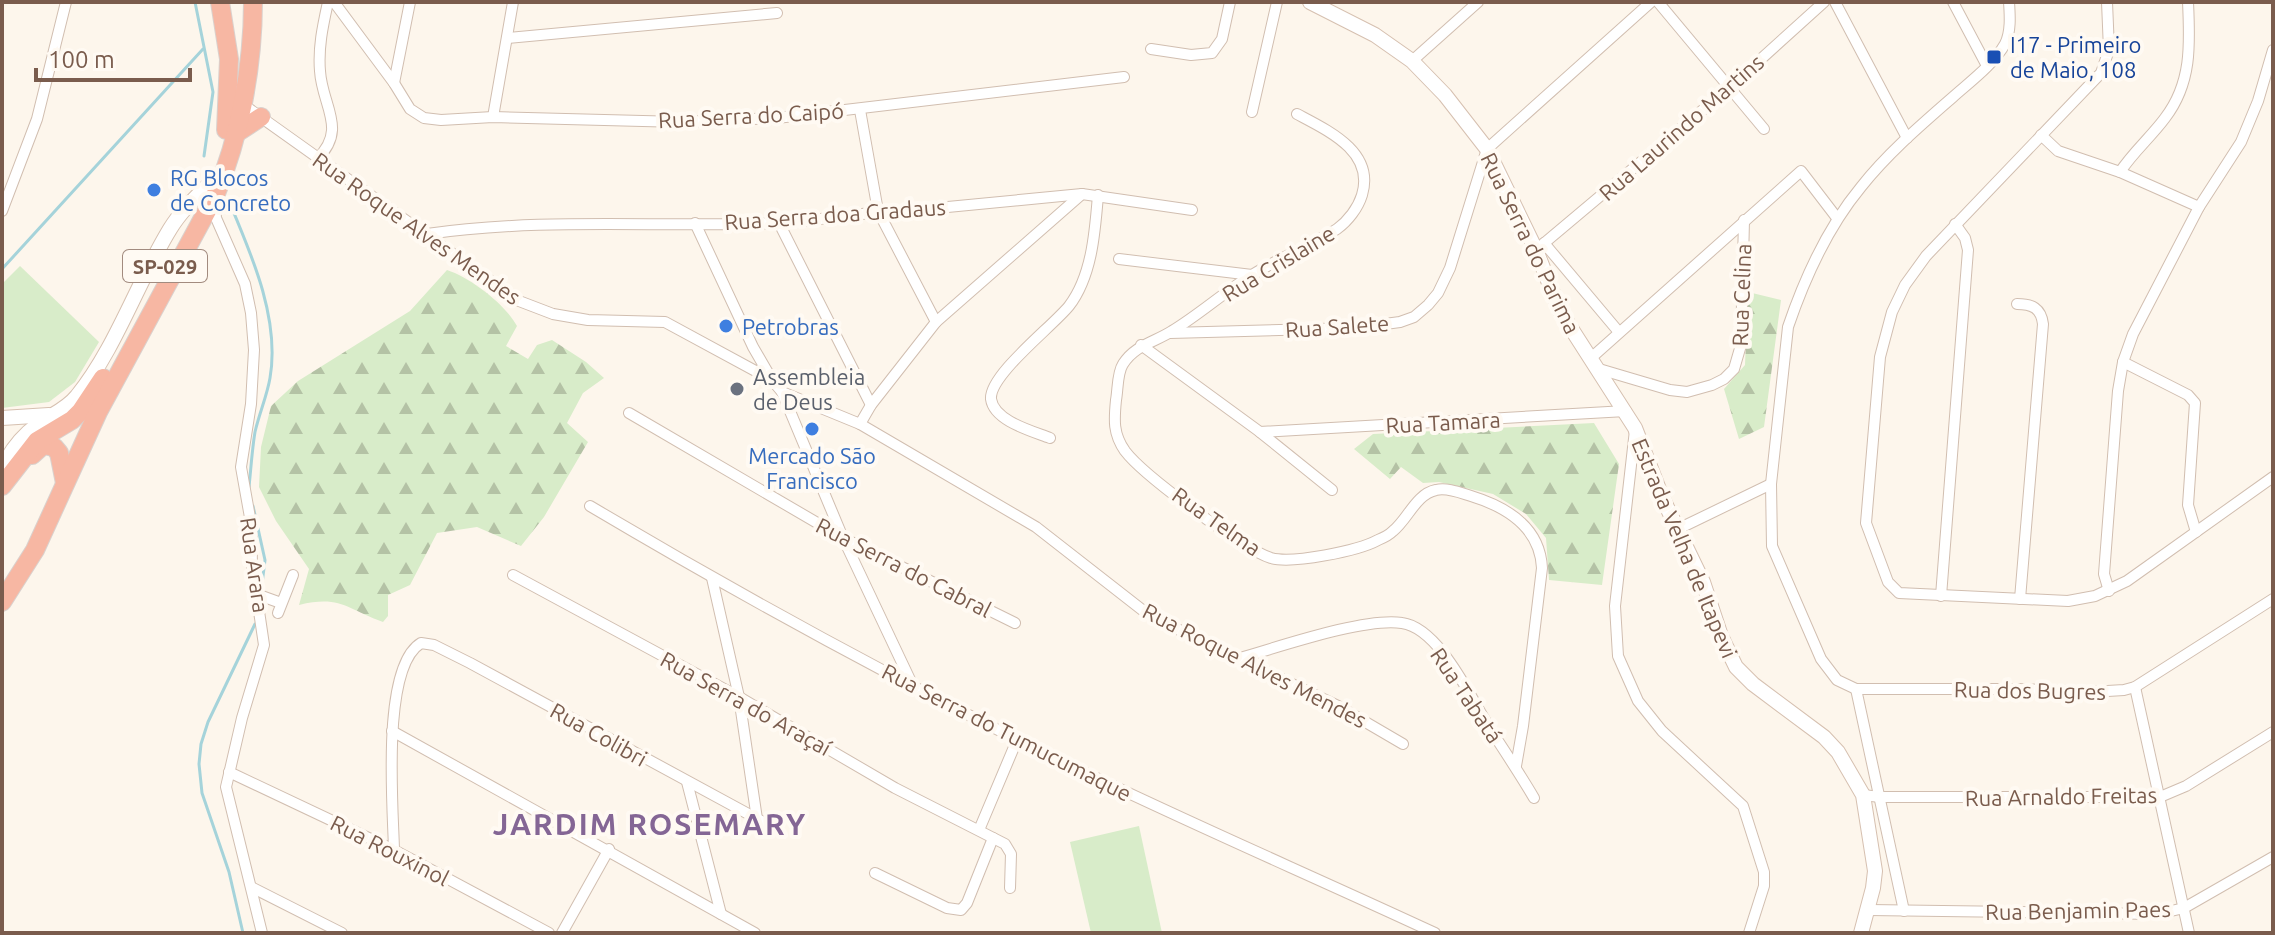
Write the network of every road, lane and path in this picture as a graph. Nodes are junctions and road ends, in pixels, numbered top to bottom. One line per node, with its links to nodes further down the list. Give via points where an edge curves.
1 (66, 2): 49 (street, via 37,119)
2 (220, 2): 24 (highway, SP-029)
3 (253, 2): 28 (highway, SP-029)
4 (328, 2): 42 (street, via 320,74 333,127 328,148)
5 (334, 2): 29 (street)
6 (410, 2): 29 (street)
7 (513, 2): 21 (street)
8 (1230, 2): 22 (street, via 1222,39 1212,53)
9 (1277, 2): 33 (street)
10 (1310, 2): 25 (street, Rua Serra do Parima)
11 (1478, 2): 25 (street)
12 (1651, 2): 41 (street)
13 (1658, 2): 30 (street)
14 (1824, 2): 30 (street, Rua Laurindo Martins)
15 (1835, 2): 40 (street)
16 (1953, 2): 26 (street)
17 (2009, 2): 26 (street, via 2005,44)
18 (2107, 2): 39 (street, via 2105,66)
19 (2188, 2): 43 (street, via 2189,59 2180,94)
20 (777, 13): 21 (street)
21 (507, 38): 35 (street)
22 (1151, 49)
23 (2273, 50): 47 (street, via 2241,142)
24 (229, 59): 31 (highway); 44 (highway, SP-029, via 226,132)
25 (1412, 61): 41 (street, Rua Serra do Parima)
26 (1987, 66): 40 (street)
27 (1124, 77): 32 (street, Rua Serra do Caipó)
28 (246, 80): 31 (highway, SP-029); 36 (street)
29 (394, 83): 35 (street, Rua Serra do Caipó, via 410,109 424,118)
30 (1730, 87): 37 (street); 58 (street, Rua Laurindo Martins)
31 (241, 103): 36 (street, Rua Roque Alves Mendes); 38 (highway, SP-029)
32 (860, 110): 35 (street, Rua Serra do Caipó, via 681,122); 50 (street)
33 (1252, 112)
34 (1297, 114): 60 (street, Rua Crislaine, via 1347,144 1358,157 1365,186 1360,202 1339,227)
35 (493, 117)
36 (262, 118): 38 (highway); 42 (street, Rua Roque Alves Mendes)
37 (1764, 129)
38 (235, 134): 44 (highway, SP-029, via 231,160)
39 (2041, 135): 43 (street, via 2058,151); 55 (street)
40 (1907, 138): 51 (street)
41 (1487, 149): 58 (street, Rua Serra do Parima); 65 (street, Rua Salete, via 1450,268 1438,293 1414,317 1355,328)
42 (317, 159): 56 (street, Rua Roque Alves Mendes)
43 (2120, 172): 47 (street)
44 (213, 189): 57 (street, Rua Arara); 61 (highway, SP-029); 76 (street, SP-029, via 188,205 170,230 78,395); 84 (highway, SP-029, via 93,395 72,420 37,441)
45 (1082, 194): 46 (street, Rua Serra doa Gradaus); 50 (street, Rua Serra doa Gradaus); 63 (street)
46 (1098, 195): 48 (street, Rua Serra doa Gradaus); 82 (street, via 1090,255 1077,294 992,390 999,414)
47 (2199, 207): 69 (street)
48 (1192, 210)
49 (2, 211)
50 (878, 211): 54 (street, Rua Serra doa Gradaus); 63 (street)
51 (1837, 218): 52 (street, via 1801,171); 87 (street, via 1788,327)
52 (1744, 220): 64 (street); 70 (street, Rua Celina, via 1741,345 1734,369 1724,379 1687,392 1670,390)
53 (695, 223): 54 (street, Rua Serra doa Gradaus); 56 (street, Rua Serra doa Gradaus, via 525,224); 67 (street)
54 (779, 223): 73 (street)
55 (1955, 224): 100 (street, via 1968,250); 100 (street, via 1915,270 1887,327 1866,523 1892,589 1903,595)
56 (427, 234): 68 (street, Rua Roque Alves Mendes, via 533,307 588,320 665,322)
57 (224, 237): 61 (street, via 215,230 202,231); 99 (street, Rua Arara, via 245,284 251,313 254,376 241,467)
58 (1540, 246): 64 (street); 70 (street, Rua Serra do Parima, via 1560,311)
59 (1119, 259): 60 (street)
60 (1252, 275): 65 (street, Rua Crislaine)
61 (171, 280): 86 (highway, SP-029)
62 (2017, 304): 101 (street, via 2033,306 2043,324)
63 (936, 322): 73 (street)
64 (1618, 331): 70 (street)
65 (1170, 333): 66 (street)
66 (1141, 345): 81 (street); 114 (street, Rua Telma, via 1121,366 1116,438 1130,458 1252,550 1274,559 1295,559 1372,543 1394,531 1426,494 1440,489 1499,506 1521,521 1541,553 1542,568)
67 (753, 347): 68 (street); 71 (street)
68 (729, 358): 71 (street, Rua Roque Alves Mendes)
69 (2123, 362): 91 (street, via 2195,403 2188,505); 98 (street, via 2104,574)
70 (1595, 363): 74 (street, Rua Serra do Parima)
71 (772, 380): 72 (street, Rua Roque Alves Mendes)
72 (782, 392): 78 (street, Rua Roque Alves Mendes); 92 (street)
73 (871, 405): 78 (street)
74 (1626, 411): 80 (street, Estrada Velha de Itapevi); 81 (street, Rua Tamara)
75 (629, 413): 92 (street, Rua Serra do Cabral)
76 (53, 415): 77 (street); 79 (street, SP-029)
77 (2, 418)
78 (860, 424): 105 (street, Rua Roque Alves Mendes, via 1036,527 1150,616)
79 (36, 425): 83 (street, SP-029, via 12,439); 84 (street, SP-029, via 20,441)
80 (1635, 428): 90 (street, Estrada Velha de Itapevi); 139 (street, via 1615,606 1618,656 1638,701 1662,731 1743,806 1764,872)
81 (1260, 432): 88 (street)
82 (1050, 438)
83 (2, 456)
84 (4, 477): 86 (highway, via 48,444 59,453)
85 (2273, 477): 91 (street)
86 (65, 483): 93 (highway, SP-029)
87 (1771, 484): 90 (street); 108 (street, via 1770,533 1777,560 1830,673)
88 (1332, 490)
89 (590, 506): 97 (street, Rua Serra do Tumucumaque)
90 (1678, 529): 117 (street, Estrada Velha de Itapevi, via 1736,667 1838,752)
91 (2196, 532): 98 (street)
92 (843, 538): 104 (street, Rua Serra do Cabral); 106 (street)
93 (35, 547): 94 (highway, SP-029); 103 (highway, SP-029)
94 (2, 575)
95 (293, 575): 99 (street, via 280,608)
96 (513, 575): 109 (street, Rua Serra do Araçaí)
97 (712, 578): 106 (street, Rua Serra do Tumucumaque); 109 (street)
98 (2109, 591): 101 (street, via 2068,601)
99 (256, 594): 115 (street, Rua Arara, via 264,645)
100 (1941, 596): 101 (street)
101 (2020, 599)
102 (2273, 599): 107 (street, Rua dos Bugres)
103 (2, 602)
104 (1015, 623)
105 (1240, 658): 113 (street, Rua Roque Alves Mendes); 114 (street, Rua Tabatá, via 1364,626 1406,623 1432,641 1452,666)
106 (913, 686): 112 (street, Rua Serra do Tumucumaque)
107 (2135, 687): 108 (street, Rua dos Bugres, via 2091,692); 119 (street)
108 (1856, 689): 118 (street)
109 (739, 697): 116 (street, Rua Colibri, via 761,821); 121 (street, Rua Serra do Araçaí)
110 (392, 731): 116 (street, Rua Colibri, via 400,677 409,656 421,643 434,645); 123 (street); 124 (street)
111 (2273, 732): 119 (street, Rua Arnaldo Freitas)
112 (1017, 740): 121 (street); 138 (street, Rua Serra do Tumucumaque)
113 (1403, 744)
114 (1516, 766): 120 (street, Rua Tabatá)
115 (229, 772): 124 (street, Rua Rouxinol); 127 (street, Rua Arara, via 226,787)
116 (687, 782): 132 (street)
117 (1863, 795): 118 (street, Rua Arnaldo Freitas); 130 (street, via 1875,871)
118 (1880, 797): 119 (street, Rua Arnaldo Freitas); 131 (street)
119 (2160, 797): 129 (street)
120 (1534, 798)
121 (979, 830): 122 (street, Rua Serra do Araçaí)
122 (993, 838): 126 (street, via 961,910); 128 (street, via 1010,849)
123 (609, 849): 132 (street); 136 (street)
124 (394, 850): 135 (street, Rua Rouxinol)
125 (2273, 857): 129 (street, Rua Benjamin Paes)
126 (875, 873)
127 (253, 888): 133 (street, Rua Arara); 134 (street)
128 (1010, 888)
129 (2184, 908): 131 (street, Rua Benjamin Paes, via 2143,914); 141 (street)
130 (1869, 910): 131 (street, Rua Benjamin Paes); 140 (street)
131 (1904, 911)
132 (721, 914): 137 (street)
133 (262, 933)
134 (342, 933)
135 (549, 933)
136 (562, 933)
137 (755, 933)
138 (1435, 933)
139 (1749, 933)
140 (1861, 933)
141 (2189, 933)

